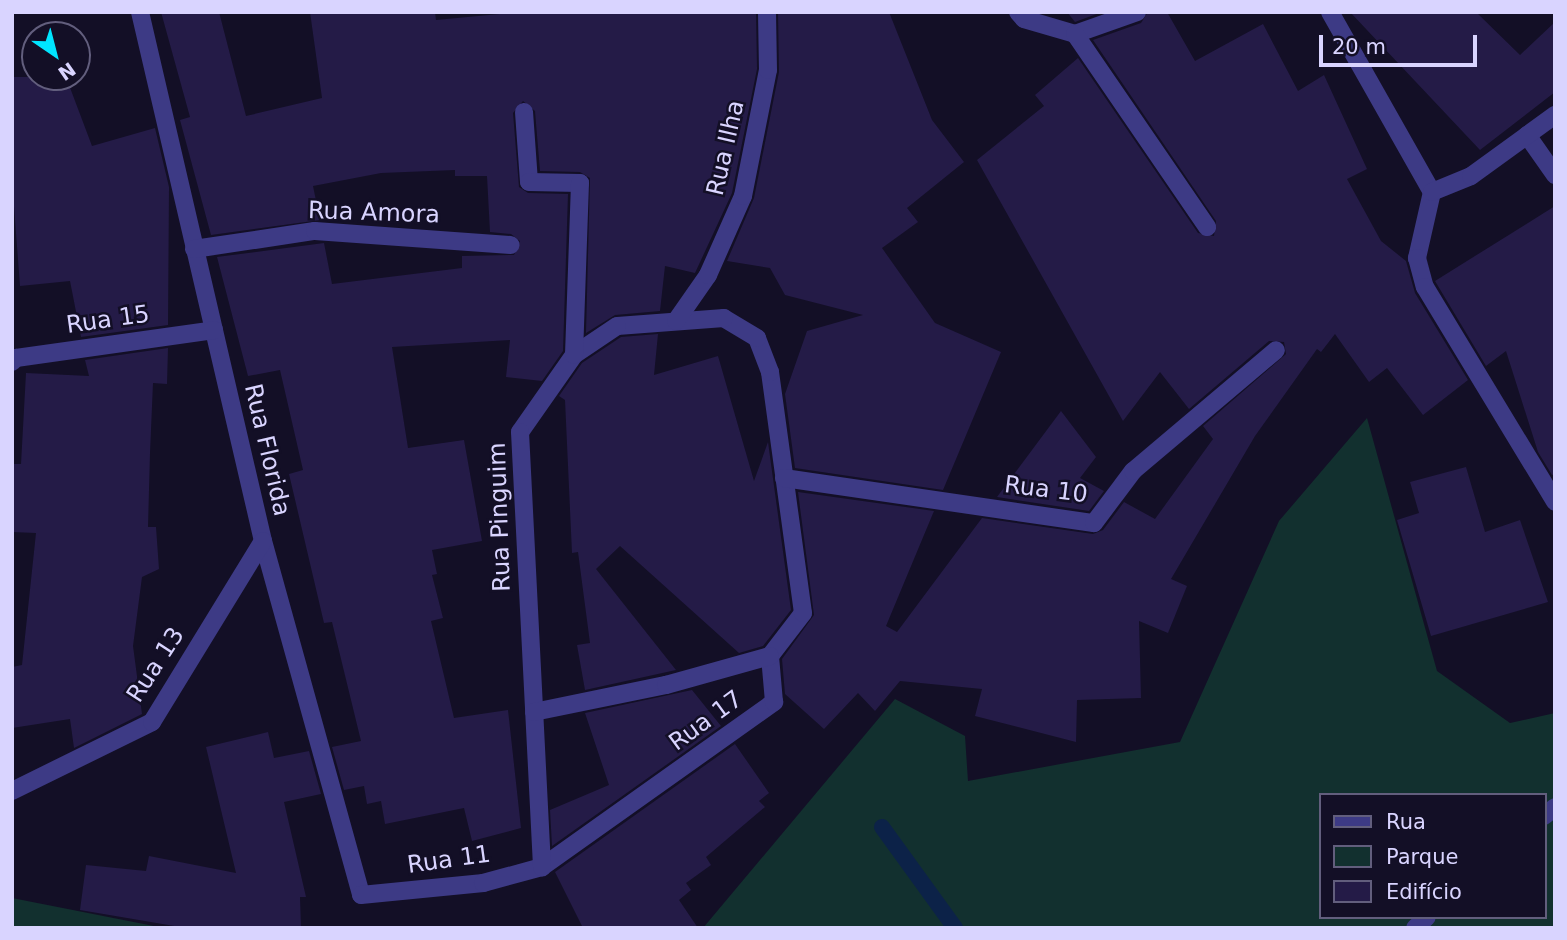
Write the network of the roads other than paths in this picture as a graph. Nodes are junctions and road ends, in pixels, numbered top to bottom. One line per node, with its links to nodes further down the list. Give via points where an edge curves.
1 (140, 12): 14 (lane, Rua Florida)
2 (767, 12): 15 (lane, Rua Ilha, via 768,69 743,196 708,275)
3 (1018, 12): 6 (lane, via 1024,19)
4 (1137, 12): 6 (lane)
5 (1330, 12): 11 (lane)
6 (1075, 34): 12 (lane)
7 (524, 112): 18 (lane, via 529,182 580,183)
8 (1555, 115): 9 (lane)
9 (1527, 135): 10 (lane); 11 (lane, via 1471,176)
10 (1555, 175)
11 (1432, 192): 21 (lane, via 1417,258 1425,287)
12 (1207, 228)
13 (510, 245): 14 (lane, Rua Amora, via 315,231)
14 (194, 248): 16 (lane, Rua Florida)
15 (676, 321): 18 (lane, Rua Pinguim, via 617,326); 20 (lane, Rua Pinguim, via 724,318 757,338 770,372)
16 (214, 330): 19 (lane, Rua 15); 22 (lane, Rua Florida)
17 (1276, 350): 20 (lane, Rua 10, via 1133,471 1094,523)
18 (574, 355): 24 (lane, Rua Pinguim, via 520,432)
19 (12, 362)
20 (785, 478): 23 (lane, via 803,613)
21 (1555, 502)
22 (262, 541): 25 (lane, Rua 13, via 152,722); 27 (lane, Rua Florida)
23 (770, 656): 24 (lane, via 666,685); 26 (lane, Rua 17, via 774,702)
24 (534, 712): 26 (lane, Rua Pinguim)
25 (12, 791)
26 (542, 867): 27 (lane, Rua 11, via 483,883)
27 (360, 895)

